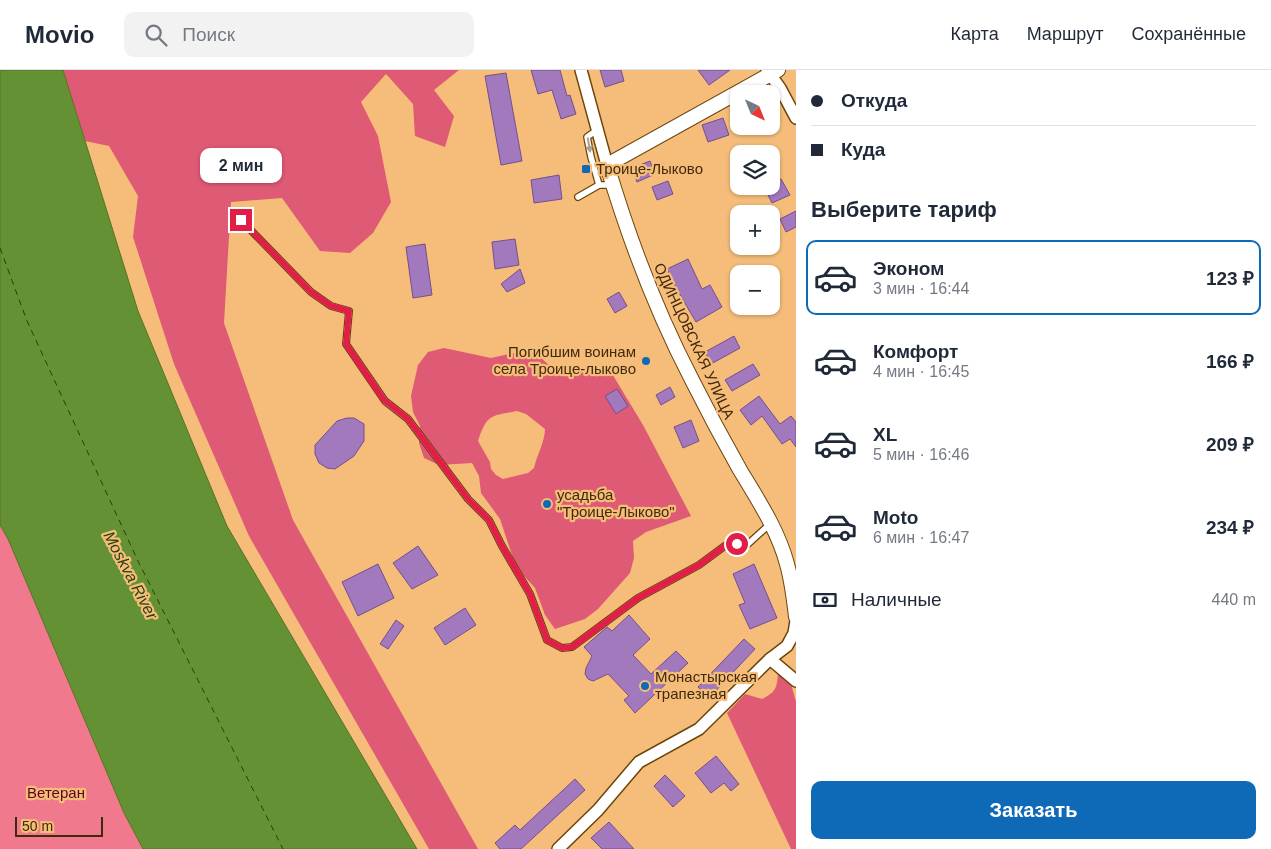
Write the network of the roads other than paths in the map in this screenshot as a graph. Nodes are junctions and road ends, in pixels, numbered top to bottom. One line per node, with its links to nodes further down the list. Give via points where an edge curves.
1 (581, 70): 4 (street, ОДИНЦОВСКАЯ УЛИЦА)
2 (772, 72): 3 (street); 5 (street)
3 (796, 118)
4 (597, 130): 5 (street, ОДИНЦОВСКАЯ УЛИЦА); 6 (lane, one-way to 6, via 587,136 591,157)
5 (607, 165): 6 (street, ОДИНЦОВСКАЯ УЛИЦА)
6 (606, 185): 7 (lane); 9 (street, ОДИНЦОВСКАЯ УЛИЦА, via 662,317 715,426)
7 (578, 197)
8 (241, 220): 9 (lane, via 311,292 331,306 349,311 346,344 384,400 408,419 468,499 489,520 530,594 547,640 562,648 572,647 638,598 699,565 726,545 748,544)
9 (771, 524): 10 (street, ОДИНЦОВСКАЯ УЛИЦА)
10 (795, 591): 11 (street, ОДИНЦОВСКАЯ УЛИЦА)
11 (796, 617)
12 (796, 621): 13 (street, via 787,646)
13 (770, 658): 14 (street); 15 (street, via 699,730 639,762 598,810)
14 (796, 681)
15 (558, 849)

